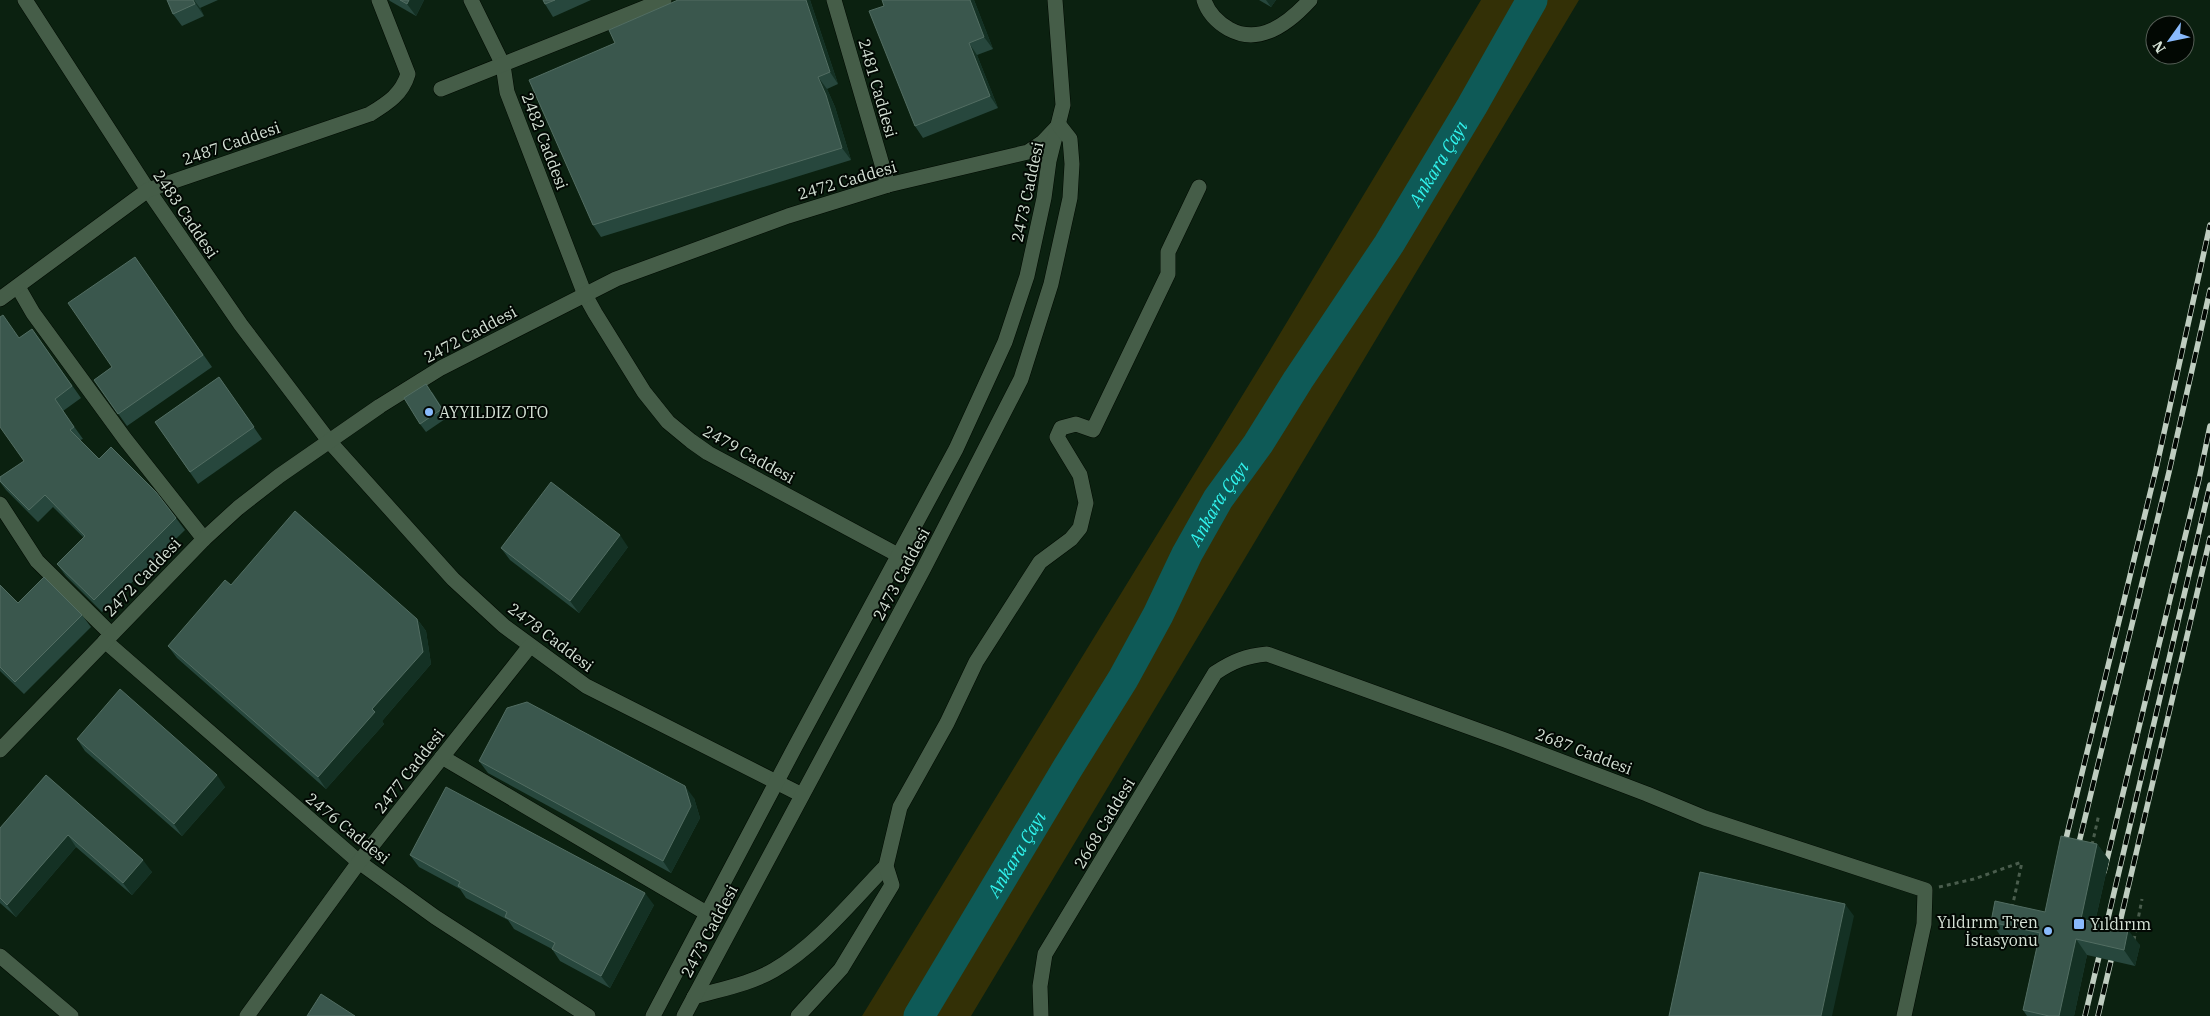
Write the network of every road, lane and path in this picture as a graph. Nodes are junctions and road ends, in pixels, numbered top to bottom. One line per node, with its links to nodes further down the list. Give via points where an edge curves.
1 (25, 0): 14 (street, 2483 Caddesi)
2 (379, 0): 14 (street, 2487 Caddesi, via 408,74 404,86 391,102 370,114)
3 (471, 0): 9 (street, 2482 Caddesi)
4 (664, 0): 9 (street)
5 (834, 0): 12 (street, 2481 Caddesi)
6 (1055, 0): 11 (street, 2473 Caddesi, via 1063,98)
7 (1204, 0): 8 (street, via 1223,26 1254,35 1276,29 1297,15)
8 (1310, 0)
9 (503, 65): 10 (street); 16 (street, 2482 Caddesi, via 507,92)
10 (441, 89)
11 (1059, 125): 12 (street, 2472 Caddesi, via 1028,152); 21 (street, 2473 Caddesi, via 1027,276 1005,342 956,449); 28 (street, 2473 Caddesi, via 1070,139 1070,198 1051,284 1021,379)
12 (888, 185): 16 (street, 2472 Caddesi, via 788,216 628,274)
13 (1199, 187): 32 (street, via 1168,252 1168,274 1093,430 1076,424 1061,428 1056,436 1080,475 1086,503 1080,528 1071,539 1040,562 976,662 947,723 900,807)
14 (148, 190): 15 (street, 2487 Caddesi); 18 (street, 2483 Caddesi, via 241,325)
15 (18, 287): 17 (street, 2487 Caddesi); 20 (street, via 33,313 125,439)
16 (585, 295): 18 (street, 2472 Caddesi, via 441,368); 21 (street, 2479 Caddesi, via 644,392 668,422 691,442)
17 (0, 299)
18 (329, 441): 20 (street, 2472 Caddesi, via 238,508); 23 (street, 2478 Caddesi, via 453,579)
19 (0, 504): 22 (street, 2476 Caddesi, via 37,560)
20 (204, 539): 22 (street, 2472 Caddesi)
21 (898, 555): 27 (street, 2473 Caddesi)
22 (108, 637): 25 (street, 2472 Caddesi); 31 (street, 2476 Caddesi)
23 (530, 646): 26 (street, 2477 Caddesi); 27 (street, 2478 Caddesi, via 586,686)
24 (1231, 662): 33 (street, 2687 Caddesi, via 1248,655 1267,654 1505,740 1706,818); 46 (street, 2668 Caddesi, via 1216,673 1045,954 1040,986)
25 (2, 743)
26 (442, 758): 31 (street, 2477 Caddesi); 35 (street)
27 (776, 782): 28 (street, 2478 Caddesi); 35 (street, 2473 Caddesi)
28 (802, 795): 39 (street, 2473 Caddesi)
29 (2099, 814): 30 (path)
30 (2091, 847)
31 (359, 862): 41 (street, 2477 Caddesi); 42 (street, 2476 Caddesi, via 435,917)
32 (886, 866): 39 (street, via 824,930 773,971); 45 (street, via 892,885 840,969)
33 (1925, 890): 36 (path, via 1974,879 2022,862); 47 (street, via 1924,924)
34 (2142, 899): 37 (path)
35 (708, 914): 43 (street, 2473 Caddesi)
36 (2011, 915)
37 (2133, 944)
38 (0, 956): 40 (street)
39 (694, 997): 44 (street, 2473 Caddesi)
40 (71, 1016)
41 (248, 1016)
42 (588, 1016)
43 (653, 1016)
44 (684, 1016)
45 (798, 1016)
46 (1041, 1016)
47 (1904, 1016)

